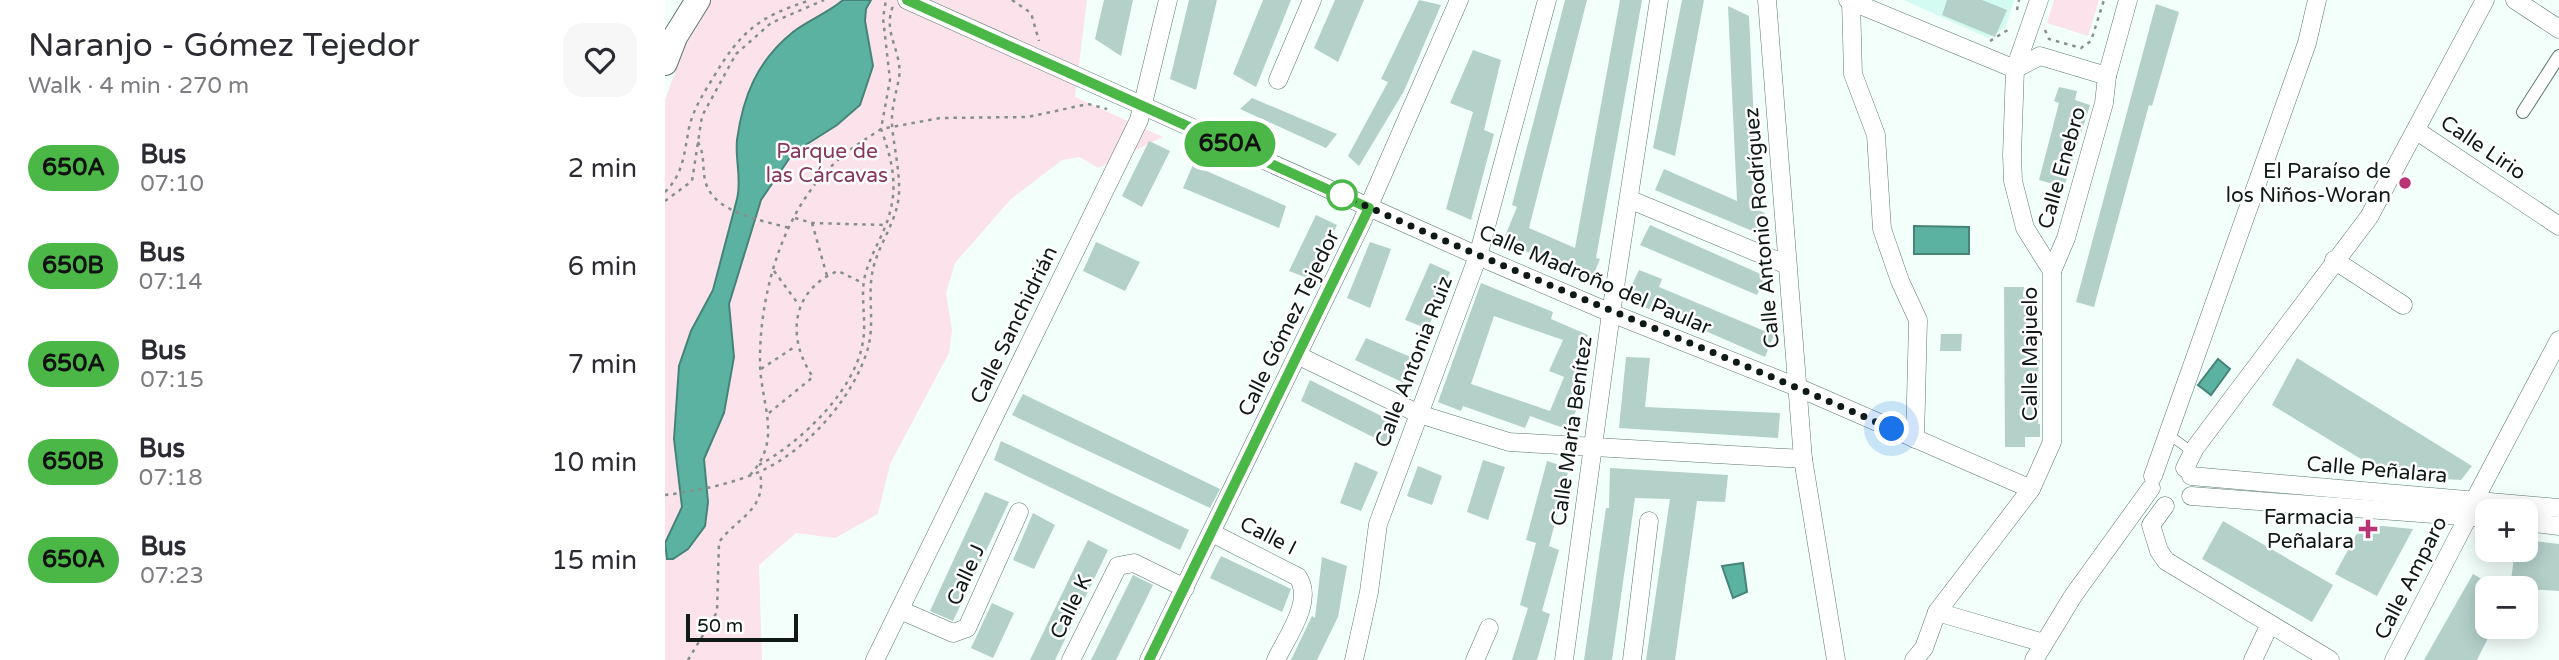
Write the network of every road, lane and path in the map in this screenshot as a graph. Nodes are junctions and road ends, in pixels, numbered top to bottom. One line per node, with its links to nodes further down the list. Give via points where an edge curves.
1 (681, 0): 24 (main road)
2 (698, 0): 24 (main road)
3 (811, 0): 39 (path, via 775,13 745,32 730,49 698,103 682,168)
4 (824, 0): 38 (path, via 778,19 742,47 712,96)
5 (886, 0): 36 (path, via 883,18 890,80)
6 (895, 0): 35 (path, via 888,19 899,71)
7 (907, 0): 27 (street, Calle Madroño del Paular)
8 (1012, 0): 27 (path, via 1031,13)
9 (1168, 0): 33 (street, Calle Sanchidrián)
10 (1311, 0): 31 (street)
11 (1459, 0): 42 (street, Calle Gómez Tejedor)
12 (1547, 0): 48 (street, Calle Antonia Ruiz)
13 (1660, 0): 40 (street, Calle María Benítez)
14 (1767, 0): 50 (street, Calle Antonio Rodríguez)
15 (2039, 0): 22 (street, Calle Majuelo)
16 (2104, 0): 22 (path, via 2091,41 2081,48 2049,39 2044,28)
17 (2128, 0): 30 (street, Calle Enebro)
18 (2317, 0): 65 (street, via 2307,43)
19 (2485, 0): 37 (street)
20 (2515, 0): 23 (street)
21 (1850, 1): 29 (street); 66 (street, via 1853,75 1876,135 1882,229 1918,320)
22 (2031, 25): 25 (path, via 2020,22); 29 (street, Calle Majuelo)
23 (2559, 29)
24 (675, 37): 28 (main road)
25 (1986, 43)
26 (2559, 56): 34 (street)
27 (1042, 59): 32 (street, Calle Madroño del Paular)
28 (665, 63)
29 (2015, 69): 30 (street, via 2040,56); 52 (street, Calle Majuelo, via 2013,181 2025,228)
30 (2107, 76): 52 (street, Calle Enebro, via 2104,103)
31 (1278, 79)
32 (1118, 94): 33 (street, Calle Madroño del Paular); 35 (path, via 1112,110 1088,104 1028,117 940,118)
33 (1145, 106): 42 (street, Calle Madroño del Paular); 87 (street, Calle Sanchidrián)
34 (2523, 112)
35 (892, 126): 36 (path); 71 (path, via 899,195 892,226 873,268 867,349 851,387 831,414 804,441)
36 (881, 129): 43 (path, via 837,161); 45 (path, via 893,162 894,181)
37 (2417, 131): 46 (street, Calle Lirio); 49 (street, via 2369,217)
38 (697, 139): 41 (path, via 692,181); 47 (path, via 711,194 730,208)
39 (665, 192)
40 (1631, 200): 50 (street); 57 (street, Calle María Benítez)
41 (665, 201)
42 (1369, 208): 48 (street, Calle Madroño del Paular); 60 (street, Calle Gómez Tejedor)
43 (795, 218): 44 (path); 47 (path)
44 (812, 223): 45 (path); 53 (path)
45 (885, 225): 54 (path)
46 (2559, 226)
47 (789, 228): 51 (path)
48 (1478, 256): 57 (street, Calle Madroño del Paular); 64 (street, Calle Antonia Ruiz)
49 (2334, 260): 55 (street); 68 (street)
50 (1787, 265): 62 (street, Calle Antonio Rodríguez)
51 (774, 271): 56 (path); 61 (path, via 764,317)
52 (2052, 271): 74 (street, Calle Majuelo, via 2052,442)
53 (827, 276): 54 (path, via 838,271); 56 (path)
54 (863, 283): 70 (path, via 863,344 849,376 809,428)
55 (2403, 305)
56 (800, 306): 59 (path)
57 (1611, 313): 62 (street, Calle Madroño del Paular); 67 (street, Calle María Benítez)
58 (2559, 340): 79 (street, Calle Amparo)
59 (797, 345): 61 (path); 63 (path, via 813,377)
60 (1299, 356): 64 (street); 85 (street, Calle Gómez Tejedor)
61 (761, 369): 63 (path)
62 (1797, 387): 66 (street, Calle Madroño del Paular); 69 (street, Calle Antonio Rodríguez)
63 (769, 413): 70 (path, via 771,431)
64 (1419, 414): 67 (street, via 1509,442); 97 (street, Calle Antonia Ruiz, via 1378,524)
65 (2168, 434): 68 (lane); 75 (street)
66 (1915, 439): 74 (street, Calle Madroño del Paular)
67 (1593, 447): 69 (street); 99 (street, Calle María Benítez)
68 (2195, 449): 72 (street)
69 (1803, 459): 101 (street, Calle Antonio Rodríguez)
70 (759, 465): 73 (path)
71 (760, 472): 73 (path); 92 (path, via 758,503 719,542 717,612)
72 (2188, 472): 75 (street, Calle Peñalara, via 2175,464 2162,467); 77 (street); 79 (street, Calle Peñalara)
73 (749, 475): 76 (path)
74 (2031, 489): 88 (street, Calle Majuelo)
75 (2157, 493): 77 (street, Calle Peñalara, via 2175,507); 89 (street, via 2151,525 2166,561); 91 (street, via 2097,563)
76 (665, 495)
77 (2191, 496): 79 (street, Calle Peñalara)
78 (2559, 507): 79 (street, Calle Peñalara)
79 (2471, 509): 80 (street, Calle Peñalara); 106 (street, Calle Amparo)
80 (2475, 511)
81 (1019, 512): 87 (street, Calle J, via 967,628 953,633)
82 (1649, 521): 100 (street)
83 (2538, 524): 84 (street)
84 (2559, 526)
85 (1212, 533): 86 (street, Calle Gómez Tejedor); 96 (street, Calle I, via 1299,577 1305,597)
86 (1185, 588): 94 (street, Calle K, via 1134,563 1118,566); 95 (street, Calle Gómez Tejedor)
87 (900, 610): 93 (street, Calle Sanchidrián)
88 (1937, 612): 91 (street); 102 (street, Calle Majuelo, via 1924,648)
89 (2270, 624): 104 (street); 105 (street)
90 (1489, 628): 98 (street)
91 (2044, 643): 103 (street)
92 (688, 660)
93 (876, 660)
94 (1071, 660)
95 (1149, 660)
96 (1276, 660)
97 (1354, 660)
98 (1475, 660)
99 (1564, 660)
100 (1632, 660)
101 (1836, 660)
102 (1914, 660)
103 (2034, 660)
104 (2253, 660)
105 (2330, 660)
106 (2394, 660)

